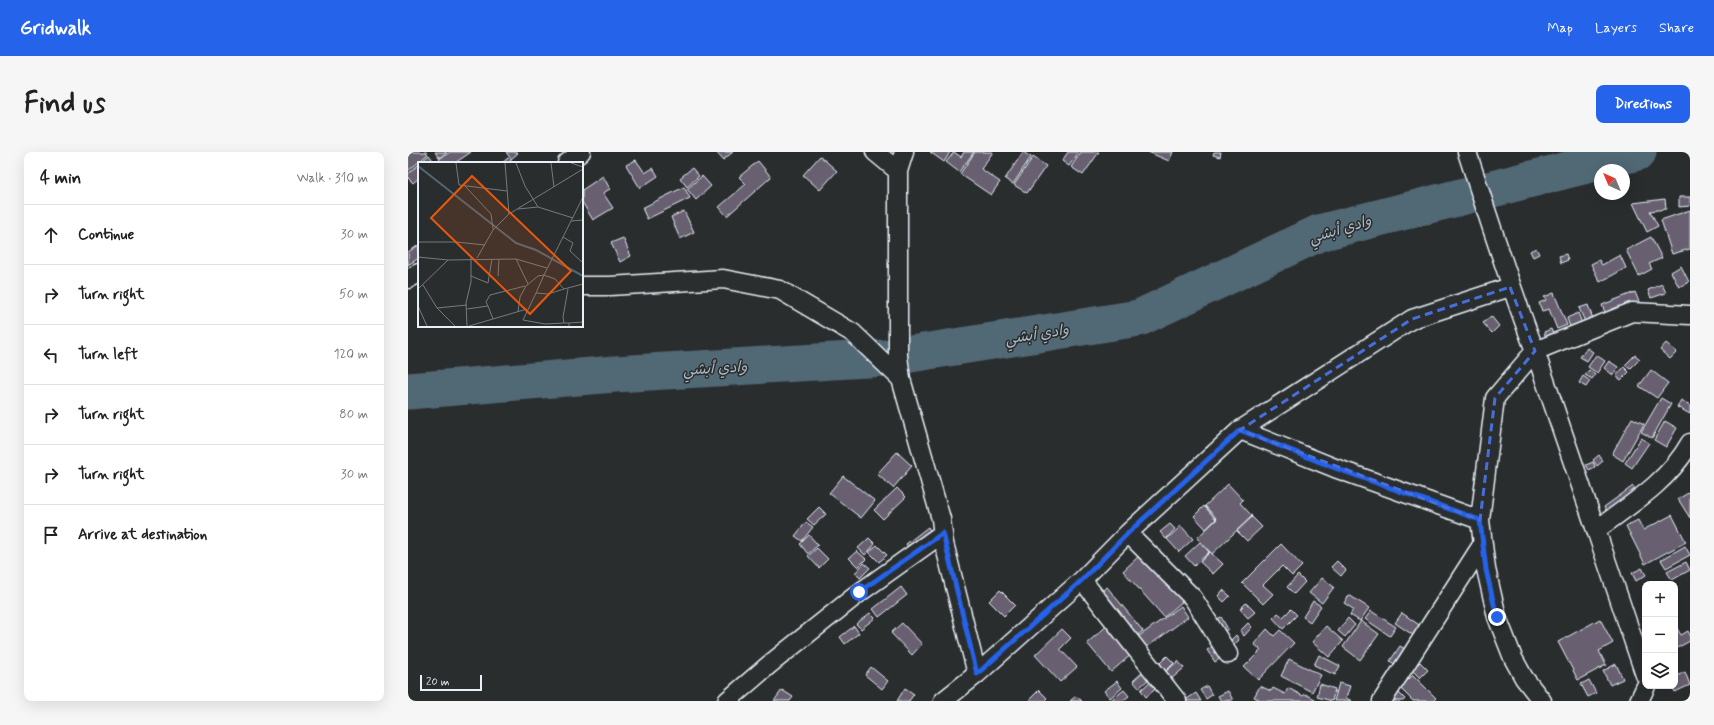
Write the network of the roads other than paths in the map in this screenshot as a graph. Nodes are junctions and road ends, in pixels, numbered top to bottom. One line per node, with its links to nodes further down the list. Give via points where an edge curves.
1 (581, 152): 5 (street)
2 (875, 152): 6 (street)
3 (904, 152): 6 (street)
4 (1466, 152): 10 (street)
5 (568, 162)
6 (898, 171): 13 (street, via 898,356)
7 (418, 274): 8 (street)
8 (408, 279)
9 (583, 286): 13 (street, via 723,279 780,290 853,333)
10 (1510, 287): 12 (street); 14 (street, via 1412,319)
11 (1690, 315): 12 (street, via 1632,312)
12 (1535, 351): 16 (street, via 1495,398); 17 (street)
13 (901, 379): 18 (street, via 942,519)
14 (1240, 430): 16 (street, via 1335,468); 19 (street)
15 (1690, 443): 17 (street, via 1683,456 1653,488)
16 (1480, 520): 20 (street)
17 (1596, 530): 23 (street)
18 (943, 533): 24 (street); 27 (street, via 859,592)
19 (1128, 533): 21 (street); 22 (street, via 1193,598)
20 (1482, 545): 30 (street); 31 (street, via 1497,617 1513,658 1524,678)
21 (1082, 580): 24 (street); 29 (street)
22 (1228, 654)
23 (1642, 665)
24 (977, 674): 28 (street)
25 (1646, 689): 32 (street)
26 (1649, 689): 33 (street)
27 (727, 701)
28 (943, 701)
29 (1177, 701)
30 (1382, 701)
31 (1542, 701)
32 (1638, 701)
33 (1654, 701)

